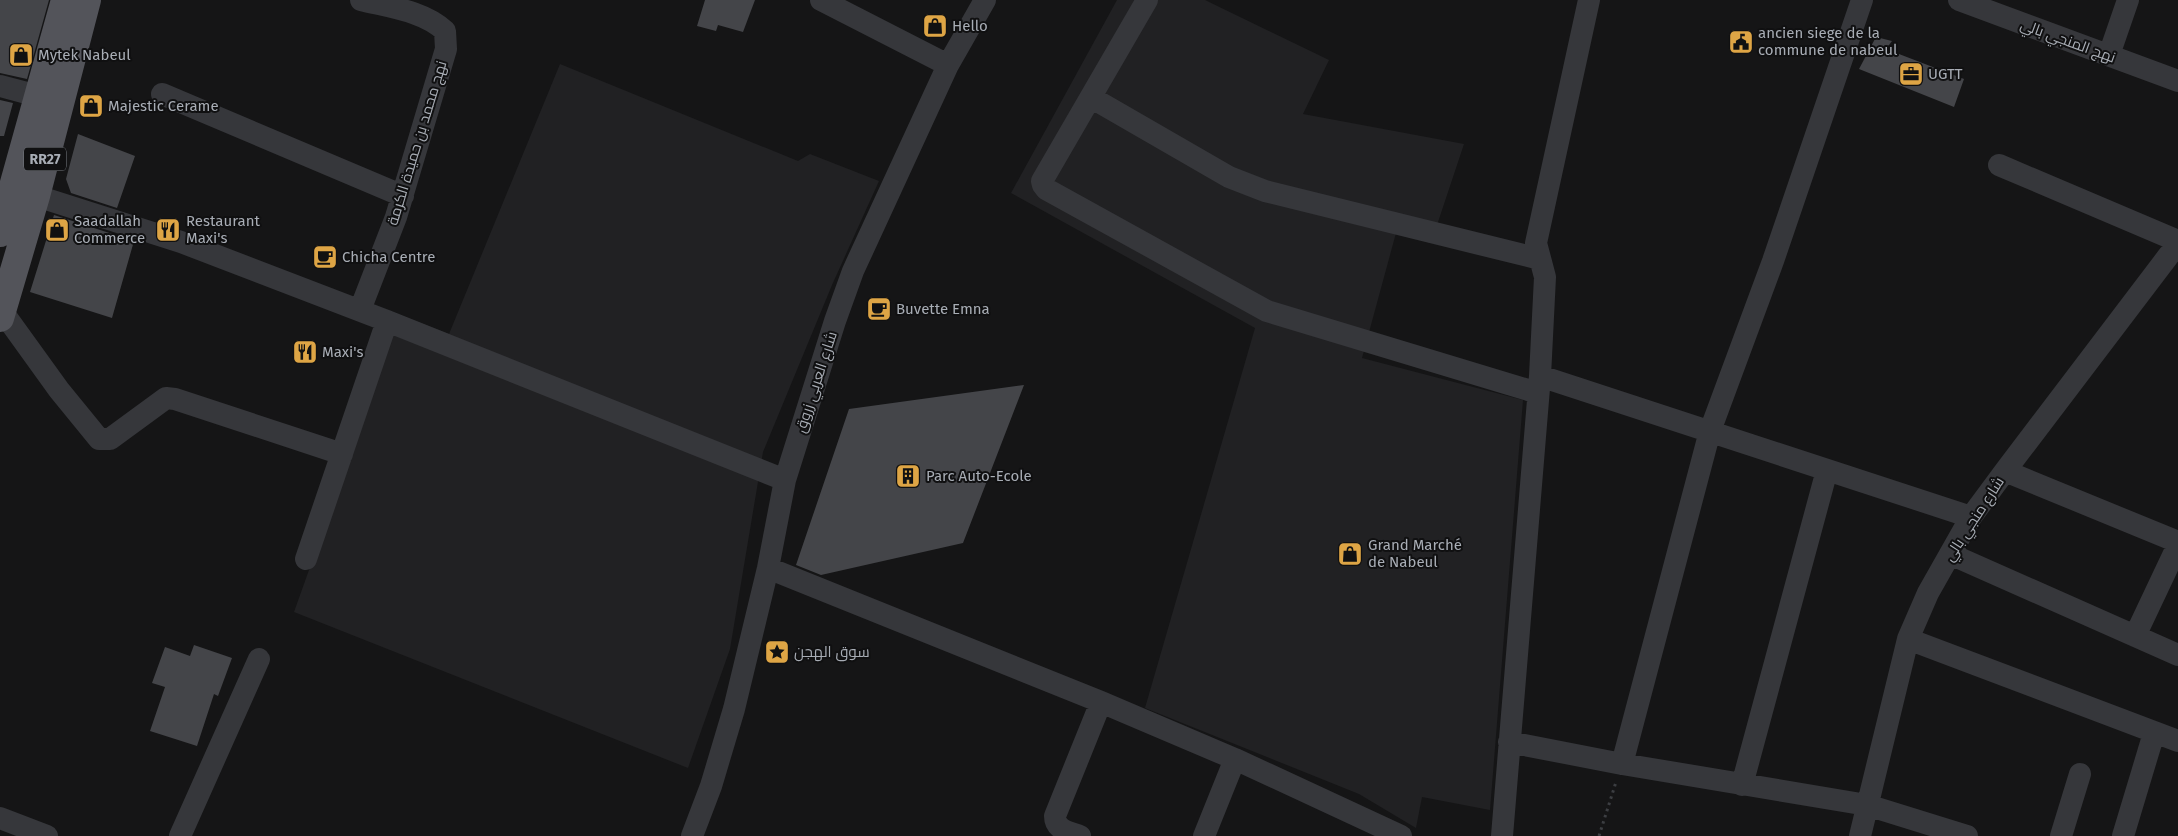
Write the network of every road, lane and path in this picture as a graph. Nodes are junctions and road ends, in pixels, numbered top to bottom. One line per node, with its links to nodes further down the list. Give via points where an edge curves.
1 (65, 0): 17 (main road, RR27)
2 (87, 0): 20 (main road, RR27)
3 (361, 0): 11 (street, نهج محمد بن حميدة الكرمة)
4 (985, 0): 13 (street, شارع العربي زروق)
5 (1147, 0): 18 (street)
6 (1589, 0): 25 (street, via 1536,243)
7 (1862, 0): 30 (street, via 1773,261)
8 (1961, 0): 12 (street, نهج المنجي بالي)
9 (2128, 0): 12 (street)
10 (834, 3): 13 (street)
11 (411, 6): 21 (street, نهج محمد بن حميدة الكرمة, via 445,31 446,49)
12 (2109, 55): 14 (street, نهج المنجي بالي)
13 (948, 65): 34 (street, شارع العربي زروق, via 853,271)
14 (2178, 82)
15 (0, 86): 17 (street)
16 (162, 94): 21 (street)
17 (38, 96): 20 (main road, RR27)
18 (1092, 98): 25 (street, via 1229,177 1265,191); 29 (street, via 1042,181 1046,189 1267,311)
19 (1999, 165): 23 (street)
20 (16, 190): 22 (main road, RR27); 26 (street, via 181,242); 27 (main road, RR27)
21 (403, 196): 26 (street, نهج محمد بن حميدة الكرمة)
22 (0, 233)
23 (2178, 241)
24 (2178, 247): 33 (street, شارع منجي بالي)
25 (1540, 259): 29 (street, via 1545,278)
26 (360, 310): 28 (street)
27 (1, 315): 31 (street, via 99,439 110,439 166,398)
28 (387, 321): 31 (street); 34 (street)
29 (1539, 384): 30 (street); 47 (street)
30 (1710, 431): 32 (street); 49 (street)
31 (342, 454): 38 (street)
32 (1827, 470): 35 (street); 51 (street)
33 (2004, 470): 35 (street, شارع منجي بالي); 36 (street)
34 (784, 480): 39 (street, شارع العربي زروق)
35 (1971, 517): 37 (street, شارع منجي بالي)
36 (2178, 543): 40 (street)
37 (1950, 554): 40 (street); 41 (street, شارع منجي بالي, via 1928,592)
38 (306, 559)
39 (768, 568): 44 (street); 54 (street, شارع العربي زروق, via 734,709)
40 (2135, 636): 42 (street)
41 (1908, 639): 45 (street); 52 (street, شارع منجي بالي)
42 (2178, 655)
43 (259, 659): 56 (street)
44 (1101, 702): 48 (street); 57 (street, via 1055,816 1060,828)
45 (2154, 733): 46 (street); 65 (street)
46 (2178, 741)
47 (1510, 742): 49 (street); 60 (street)
48 (1234, 759): 58 (street); 59 (street)
49 (1622, 764): 51 (street); 61 (path)
50 (2080, 774): 64 (street)
51 (1742, 785): 52 (street)
52 (1867, 805): 62 (street, شارع منجي بالي); 63 (street)
53 (0, 818): 55 (street)
54 (695, 829)
55 (47, 836)
56 (180, 836)
57 (1080, 836)
58 (1204, 836)
59 (1401, 836)
60 (1502, 836)
61 (1599, 836)
62 (1860, 836)
63 (1966, 836)
64 (2061, 836)
65 (2123, 836)

